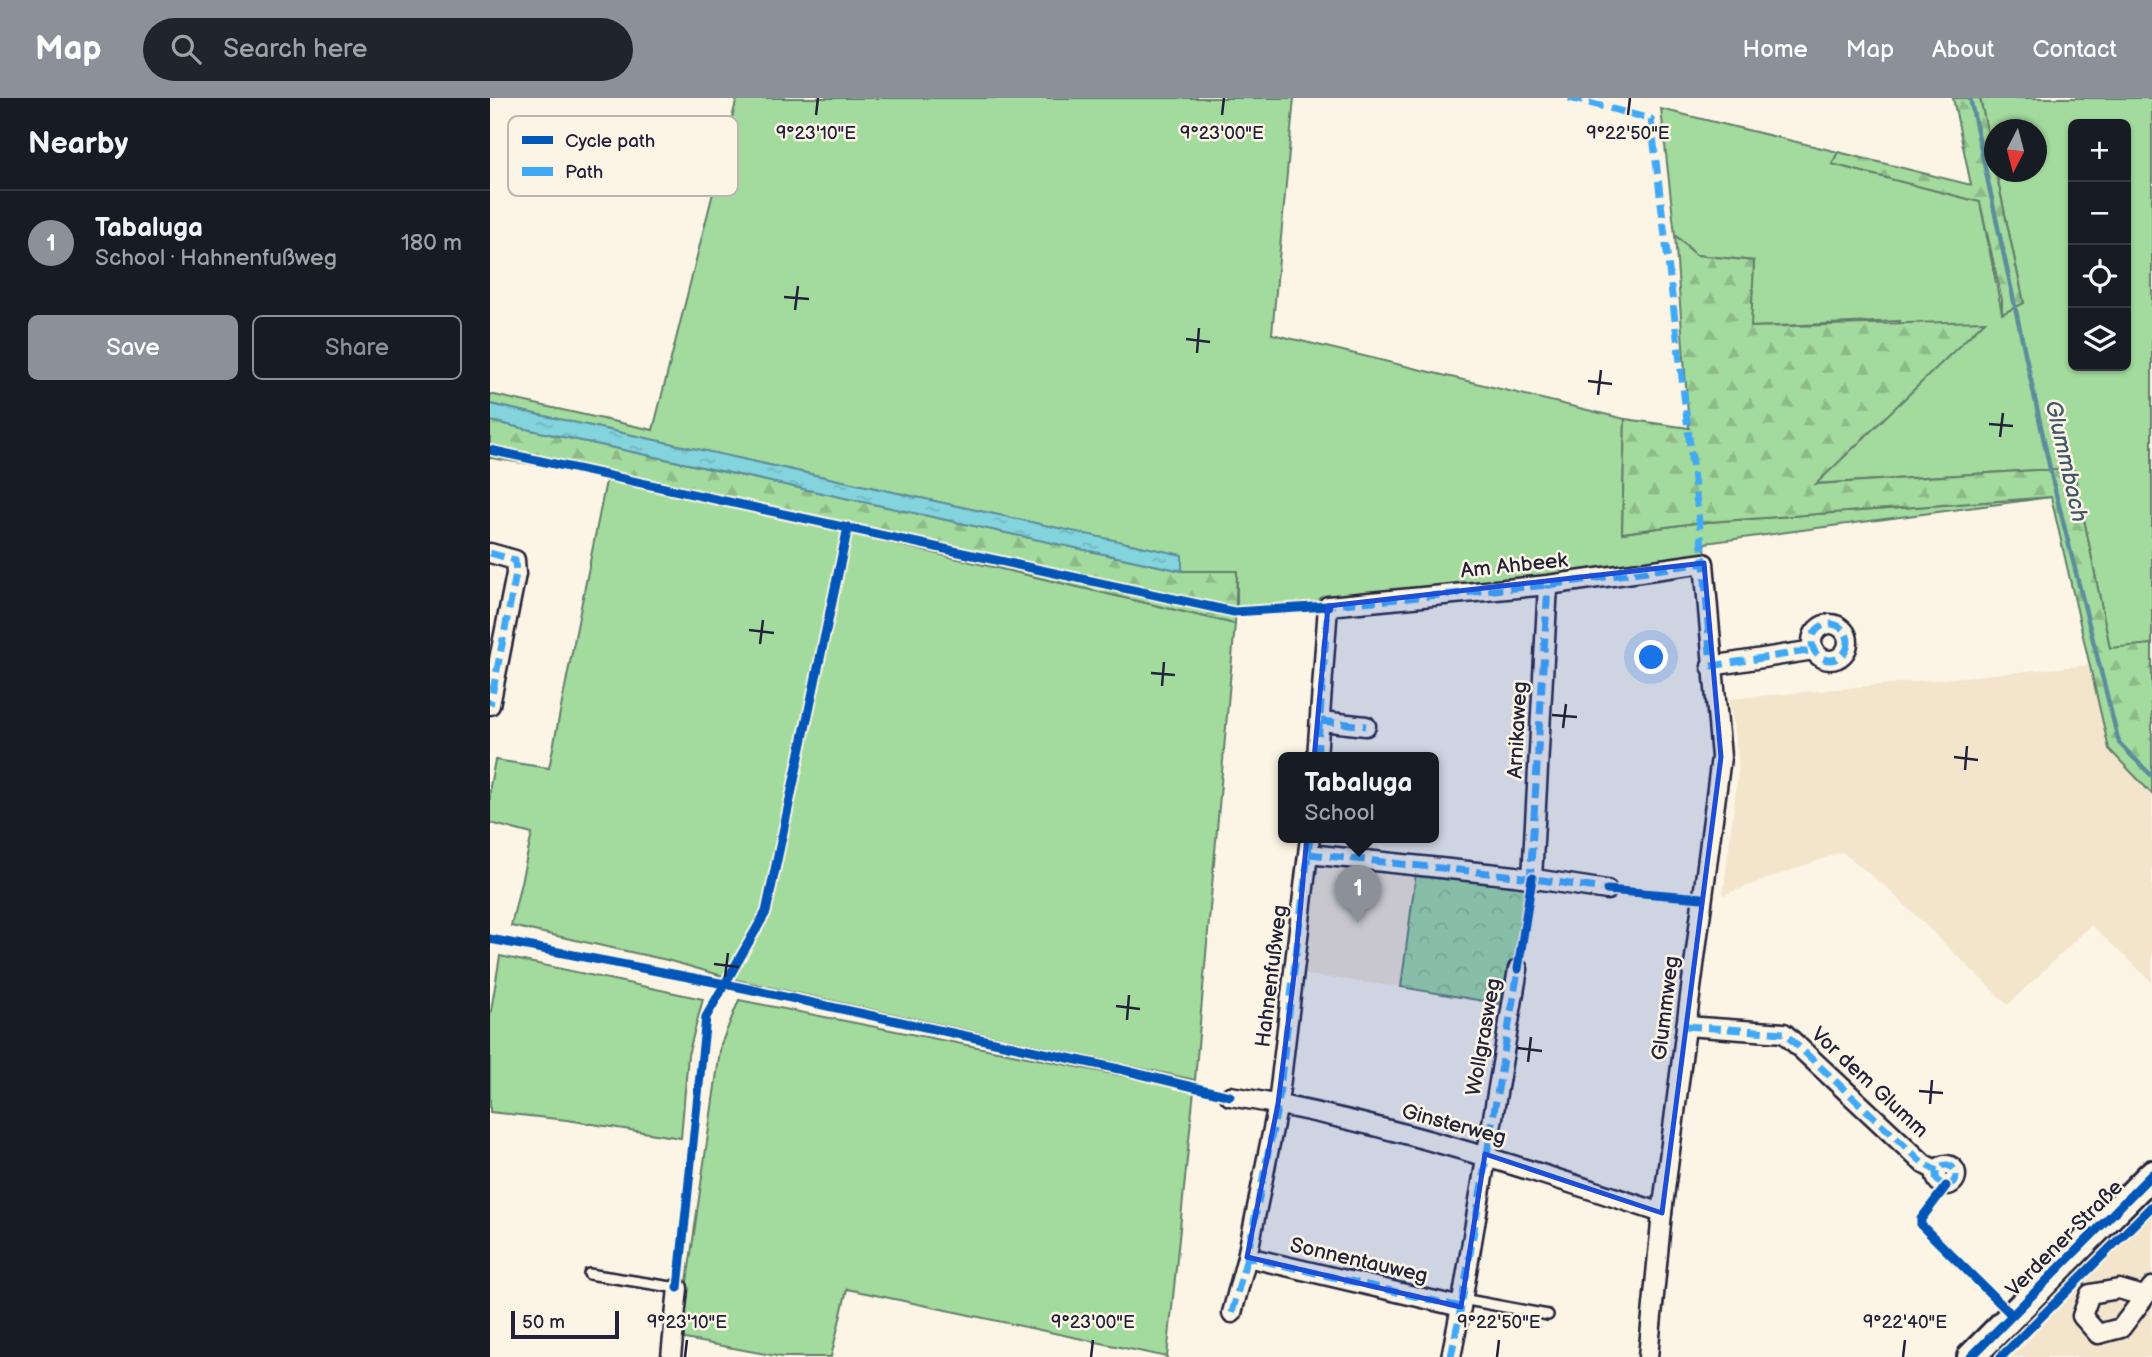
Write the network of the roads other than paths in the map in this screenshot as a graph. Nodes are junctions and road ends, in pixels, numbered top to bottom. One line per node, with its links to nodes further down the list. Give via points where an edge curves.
1 (490, 553): 6 (street, via 515,560 516,573)
2 (1704, 563): 3 (street, Am Ahbeek); 5 (street, Glummweg)
3 (1548, 585): 7 (street, Am Ahbeek, via 1328,606); 11 (street, Arnikaweg)
4 (1814, 650): 5 (street)
5 (1711, 666): 14 (street, Glummweg, via 1721,757)
6 (490, 705)
7 (1321, 721): 8 (street); 9 (street)
8 (1366, 726)
9 (1318, 752)
10 (1310, 846): 11 (street); 16 (street, Hahnenfußweg)
11 (1532, 878): 12 (street)
12 (1607, 890)
13 (1518, 968): 17 (street, Wollgrasweg)
14 (1686, 1026): 18 (street, Vor dem Glumm, via 1784,1033 1924,1164); 20 (street, Glummweg)
15 (1230, 1096): 16 (street, Ginsterweg)
16 (1278, 1104): 17 (street, Ginsterweg); 21 (street)
17 (1485, 1154): 20 (street, Ginsterweg); 24 (street)
18 (1937, 1171)
19 (2152, 1174): 30 (main road, Verdener Straße)
20 (1662, 1213): 29 (street, Glummweg)
21 (1247, 1257): 24 (street, Sonnentauweg); 25 (street)
22 (589, 1274): 23 (lane)
23 (678, 1288): 27 (street)
24 (1461, 1303): 26 (lane); 28 (street)
25 (1232, 1314)
26 (1548, 1315)
27 (672, 1356)
28 (1451, 1357)
29 (1648, 1357)
30 (1971, 1357)

